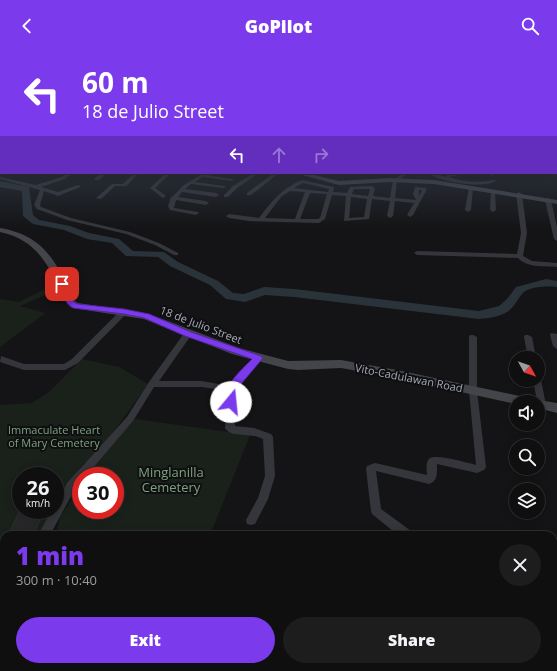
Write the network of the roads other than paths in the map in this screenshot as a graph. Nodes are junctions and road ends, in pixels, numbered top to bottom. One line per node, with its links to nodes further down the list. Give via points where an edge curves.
1 (69, 174): 20 (street)
2 (104, 174): 12 (street)
3 (136, 174): 36 (street, via 124,185 114,185)
4 (168, 174): 33 (street, via 152,188)
5 (204, 174): 14 (street); 18 (street)
6 (255, 174): 34 (street)
7 (276, 174): 29 (street)
8 (302, 174): 15 (street, via 339,183)
9 (405, 174): 15 (street)
10 (431, 174): 16 (street)
11 (465, 174): 16 (street)
12 (97, 179)
13 (1, 180): 20 (street)
14 (232, 180)
15 (394, 180): 16 (street); 38 (street)
16 (443, 180): 17 (street, via 484,184); 22 (street)
17 (494, 181)
18 (191, 183): 21 (street); 25 (street)
19 (78, 186): 24 (street, via 58,194)
20 (36, 187): 24 (street)
21 (224, 187)
22 (471, 188): 27 (street); 42 (street)
23 (288, 189): 26 (street); 28 (street, via 304,180 332,188); 48 (street)
24 (42, 190): 53 (street, via 37,205 39,208 69,219 128,233)
25 (181, 190): 31 (street); 37 (street)
26 (308, 191): 28 (street); 49 (street)
27 (493, 191): 30 (street); 43 (street)
28 (330, 193): 32 (street); 49 (street, via 321,220)
29 (249, 194)
30 (518, 194): 39 (street); 54 (street, via 524,233)
31 (216, 195)
32 (349, 195): 35 (street); 35 (street, via 353,188 372,188); 35 (street, via 346,220 367,219)
33 (163, 196)
34 (226, 196)
35 (370, 197): 38 (street)
36 (99, 198)
37 (173, 198): 41 (street); 44 (street, via 172,209)
38 (393, 199): 45 (street, via 418,200); 47 (street)
39 (548, 200): 40 (street); 51 (street)
40 (557, 202)
41 (206, 204)
42 (468, 210)
43 (493, 210)
44 (196, 213)
45 (410, 215)
46 (229, 216): 48 (street)
47 (390, 216)
48 (261, 219): 49 (street)
49 (296, 220)
50 (0, 230): 56 (street, 18 de Julio Street, via 17,234 38,246 75,306)
51 (557, 238)
52 (417, 253): 54 (street)
53 (176, 254)
54 (520, 256): 55 (street, via 528,262)
55 (557, 265)
56 (124, 312): 57 (street, 18 de Julio Street, via 146,316); 64 (street, via 75,361 65,367 24,367)
57 (188, 334): 63 (street, 18 de Julio Street); 66 (street)
58 (554, 335): 61 (street)
59 (473, 337): 68 (street)
60 (528, 337): 62 (street)
61 (557, 346)
62 (531, 351)
63 (258, 358): 65 (street, 18 de Julio Street); 67 (street)
64 (1, 359)
65 (288, 364): 68 (street, Vito-Cadulawan Road, via 341,364)
66 (152, 384): 67 (street, via 217,385); 73 (street, via 130,419 70,486)
67 (231, 390): 72 (street, via 230,429 268,436 270,476 263,499)
68 (473, 391): 69 (street, Vito-Cadulawan Road); 74 (street, via 480,468 435,460 432,462 432,477 429,480 375,467 371,469 375,509)
69 (509, 398)
70 (545, 405): 71 (street)
71 (557, 408)
72 (251, 520)
73 (46, 531)
74 (401, 531)

